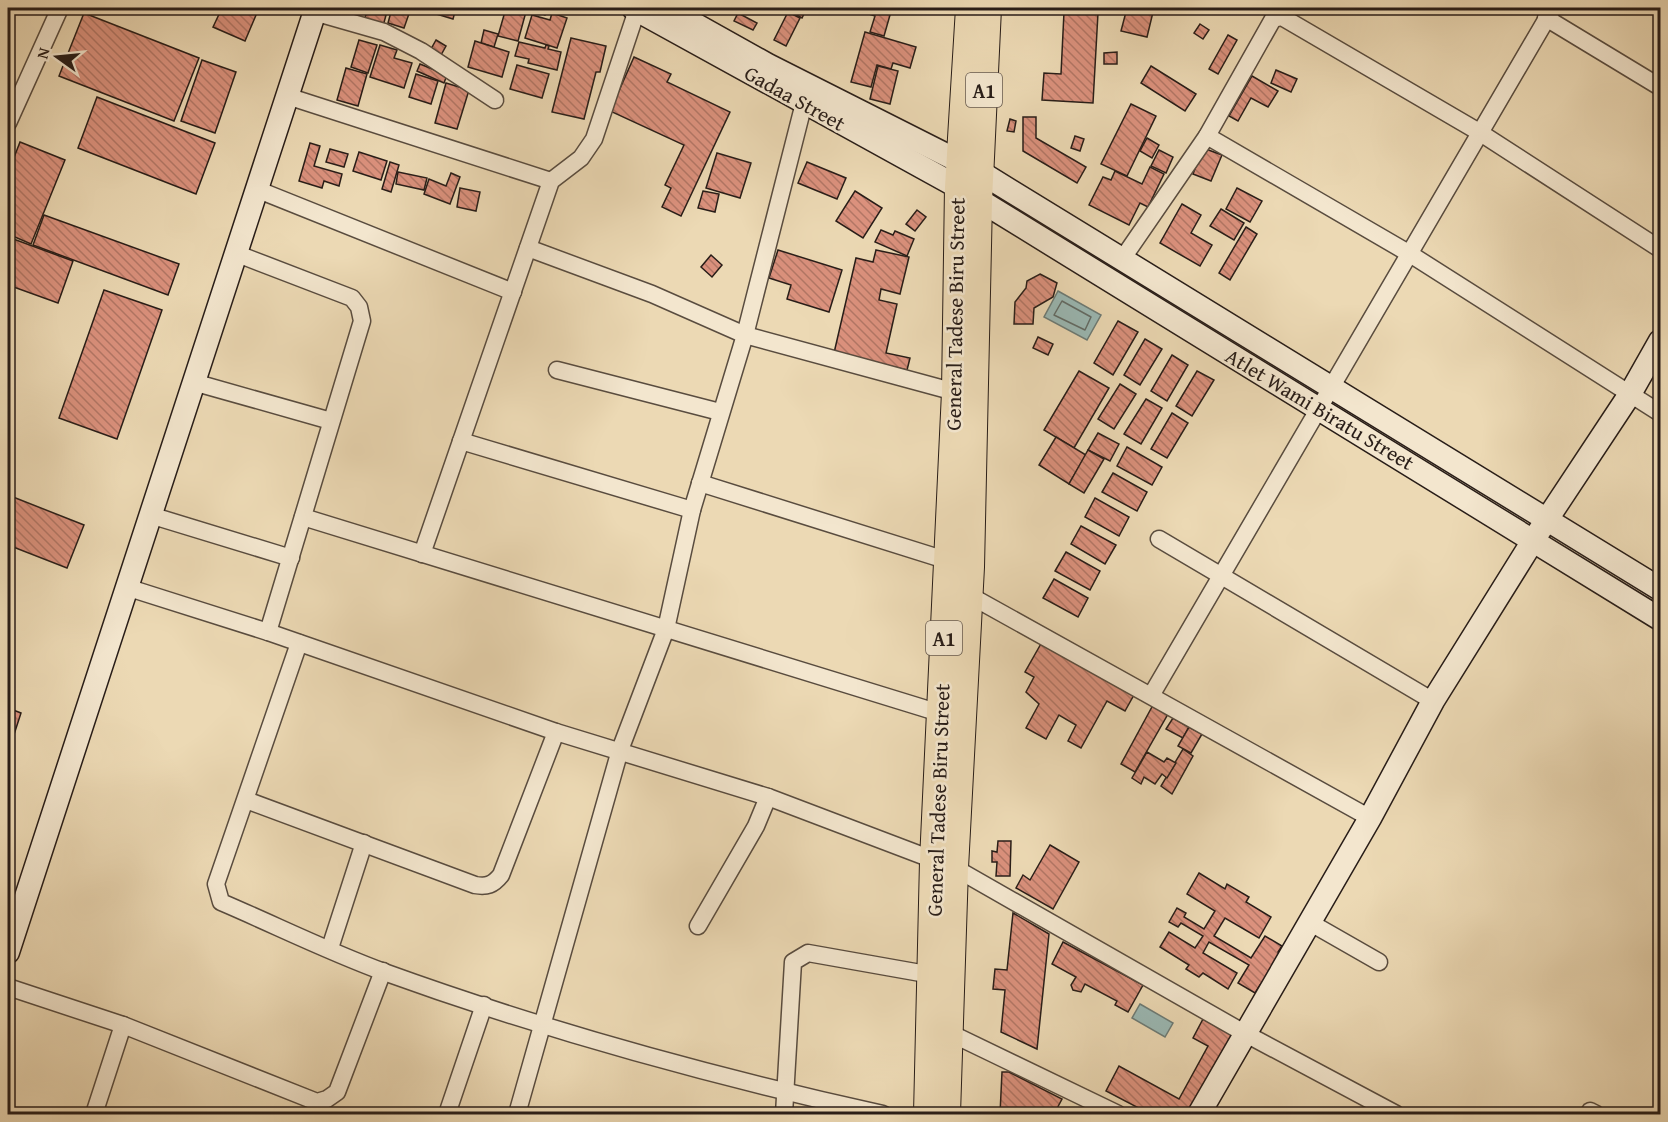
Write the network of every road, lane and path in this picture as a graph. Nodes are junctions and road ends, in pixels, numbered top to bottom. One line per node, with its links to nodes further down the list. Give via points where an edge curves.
1 (60, 8): 12 (street)
2 (666, 8): 15 (main road, Atlet Wami Biratu Street, via 768,65)
3 (969, 8): 15 (main road, A1)
4 (988, 8): 15 (main road, A1)
5 (635, 9): 11 (main road, Gadaa Street); 16 (street, via 594,139 581,158)
6 (315, 10): 9 (main road); 10 (street, via 384,32 421,51)
7 (1550, 13): 8 (street); 13 (street)
8 (1660, 87)
9 (287, 96): 16 (street); 17 (main road)
10 (495, 100)
11 (804, 103): 18 (main road, Gadaa Street); 25 (street)
12 (8, 123)
13 (1479, 132): 14 (street, via 1282,17 1273,19); 20 (street); 22 (street)
14 (1207, 136): 22 (street); 23 (street)
15 (970, 167): 18 (main road, General Tadese Biru Street / A1); 23 (main road, Atlet Wami Biratu Street)
16 (551, 181): 19 (street)
17 (256, 189): 21 (main road); 24 (street)
18 (968, 193): 30 (main road, General Tadese Biru Street / A1); 32 (main road, Atlet Wami Biratu Street); 46 (main road, General Tadese Biru Street / A1)
19 (528, 248): 24 (street); 25 (street)
20 (1660, 249)
21 (235, 253): 28 (main road); 35 (street, via 352,298 359,307 362,321)
22 (1410, 254): 29 (street); 31 (street)
23 (1123, 258): 29 (main road, Atlet Wami Biratu Street)
24 (513, 292): 36 (street)
25 (745, 334): 30 (street); 33 (street)
26 (1660, 341): 31 (main road)
27 (557, 370): 33 (street)
28 (193, 382): 35 (street); 39 (main road)
29 (1332, 387): 32 (street); 41 (main road, Atlet Wami Biratu Street)
30 (955, 392): 46 (main road, General Tadese Biru Street / A1)
31 (1629, 394): 34 (street); 41 (main road)
32 (1319, 408): 43 (main road, Atlet Wami Biratu Street); 47 (street)
33 (720, 412): 37 (street)
34 (1660, 413)
35 (331, 421): 40 (street)
36 (461, 441): 38 (street); 44 (street)
37 (700, 483): 38 (street); 46 (street)
38 (692, 510): 52 (street)
39 (150, 515): 45 (street); 48 (main road)
40 (303, 517): 44 (street); 45 (street)
41 (1548, 521): 43 (main road); 49 (main road, Atlet Wami Biratu Street)
42 (1159, 539): 47 (street)
43 (1534, 539): 51 (main road, Atlet Wami Biratu Street); 56 (main road)
44 (422, 554): 52 (street)
45 (291, 558): 53 (street)
46 (959, 564): 50 (main road, General Tadese Biru Street / A1); 57 (main road, General Tadese Biru Street / A1)
47 (1220, 575): 55 (street); 56 (street)
48 (126, 587): 53 (street); 68 (main road)
49 (1660, 589)
50 (969, 595): 55 (street); 57 (main road, General Tadese Biru Street / A1)
51 (1660, 619)
52 (666, 629): 57 (street); 59 (street)
53 (268, 632): 54 (street)
54 (299, 643): 58 (street); 61 (street)
55 (1152, 694): 62 (street)
56 (1433, 701): 62 (main road)
57 (951, 717): 64 (main road, General Tadese Biru Street / A1)
58 (556, 732): 59 (street); 63 (street, via 495,882 475,885)
59 (620, 750): 60 (street); 75 (street)
60 (768, 797): 64 (street); 66 (street, via 756,826)
61 (246, 800): 63 (street); 67 (street, via 216,884 221,902)
62 (1370, 818): 65 (main road)
63 (364, 843): 67 (street)
64 (944, 865): 71 (main road, General Tadese Biru Street / A1); 76 (main road, General Tadese Biru Street / A1); 77 (street)
65 (1309, 922): 69 (street); 77 (main road)
66 (698, 926)
67 (330, 948): 70 (street)
68 (8, 952)
69 (1379, 962)
70 (383, 971): 73 (street); 74 (street, via 337,1092 317,1102)
71 (932, 975): 78 (street, via 808,953 798,957 793,962); 84 (main road, General Tadese Biru Street / A1)
72 (8, 987): 74 (street)
73 (484, 1005): 75 (street); 80 (street)
74 (123, 1025): 79 (street)
75 (544, 1025): 78 (street); 81 (street)
76 (950, 1033): 85 (main road, General Tadese Biru Street / A1); 86 (street)
77 (1246, 1034): 87 (main road); 88 (street)
78 (786, 1093): 82 (street); 83 (street)
79 (94, 1114)
80 (447, 1114)
81 (517, 1114)
82 (784, 1114)
83 (883, 1114)
84 (927, 1114)
85 (947, 1114)
86 (1118, 1114)
87 (1199, 1114)
88 (1396, 1114)

